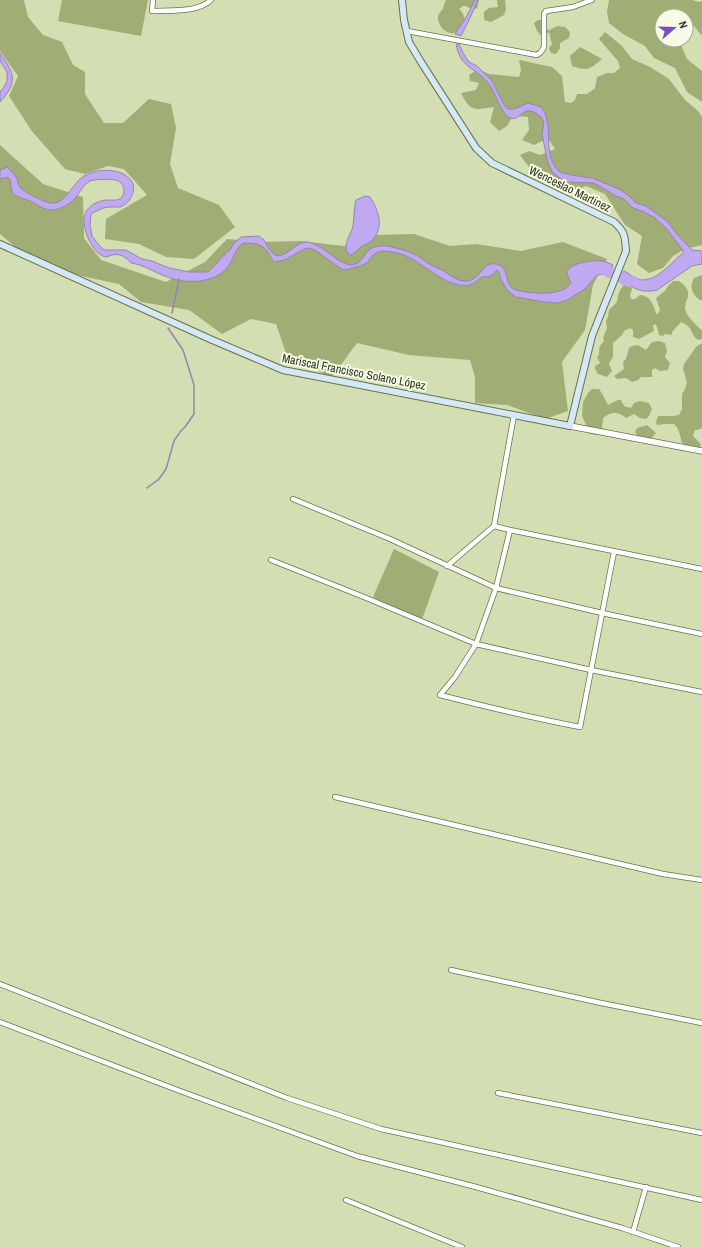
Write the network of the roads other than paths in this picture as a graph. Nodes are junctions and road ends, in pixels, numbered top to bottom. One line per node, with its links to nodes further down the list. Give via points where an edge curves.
1 (153, 0): 2 (street, via 152,11 194,8)
2 (211, 0)
3 (402, 0): 5 (main road, Wenceslao Martínez)
4 (592, 0): 5 (street, via 573,7 546,11 544,47 542,52 536,54)
5 (407, 31): 8 (main road, Wenceslao Martínez, via 409,42 476,148 492,162 614,222 622,229 626,251 592,336)
6 (0, 244): 7 (main road, Mariscal Francisco Solano López, via 283,370)
7 (514, 415): 8 (main road, Mariscal Francisco Solano López); 11 (street)
8 (570, 426): 9 (street, Mariscal Francisco Solano López)
9 (702, 451)
10 (293, 499): 15 (street, via 390,539)
11 (494, 526): 12 (street); 15 (street)
12 (510, 530): 13 (street); 17 (street)
13 (614, 552): 16 (street); 18 (street)
14 (271, 560): 20 (street)
15 (447, 566): 17 (street)
16 (702, 569)
17 (496, 588): 18 (street); 20 (street)
18 (602, 613): 19 (street); 21 (street)
19 (702, 634)
20 (476, 644): 21 (street); 21 (street, via 440,695 509,713 580,727)
21 (591, 670): 22 (street)
22 (702, 692)
23 (335, 796): 24 (street, via 663,874)
24 (702, 880)
25 (451, 970): 28 (street)
26 (0, 984): 31 (street, via 287,1098 381,1129)
27 (0, 1022): 34 (street, via 358,1156)
28 (702, 1024)
29 (498, 1093): 30 (street)
30 (702, 1133)
31 (646, 1187): 33 (street); 34 (street)
32 (346, 1200): 35 (street)
33 (702, 1200)
34 (633, 1232): 36 (street)
35 (462, 1247)
36 (678, 1247)

